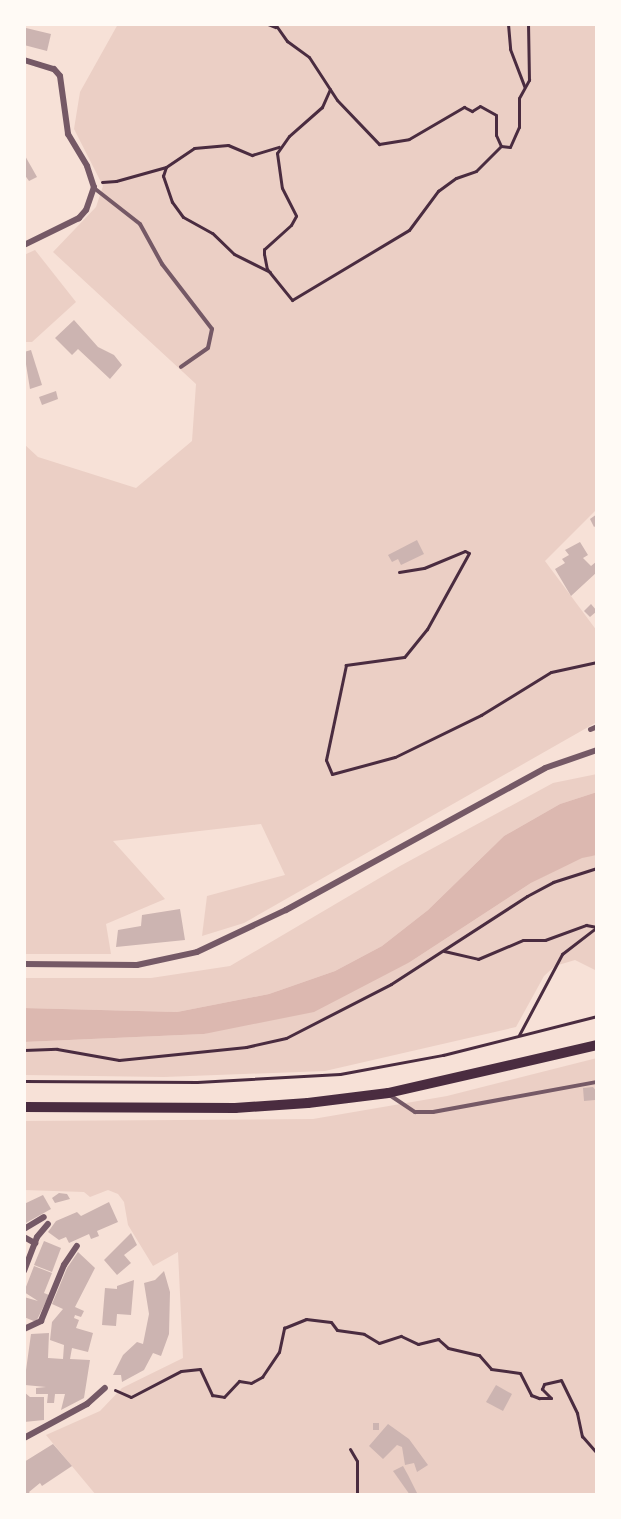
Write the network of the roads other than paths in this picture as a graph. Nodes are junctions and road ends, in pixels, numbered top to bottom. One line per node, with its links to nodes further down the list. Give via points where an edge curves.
1 (24, 60): 2 (street, via 54,69 60,76 68,135)
2 (93, 184): 3 (street, via 86,210 79,218); 4 (lane, via 140,224 162,264 212,329 208,348)
3 (24, 245)
4 (181, 367)
5 (597, 726): 6 (street)
6 (590, 729)
7 (597, 750): 8 (street, via 562,761 257,926 197,952 146,964)
8 (24, 964)
9 (597, 1045): 11 (main road)
10 (597, 1082): 11 (lane, via 521,1099 433,1112 415,1112)
11 (388, 1093): 12 (main road, via 235,1108)
12 (24, 1107)
13 (44, 1217): 15 (street)
14 (48, 1224): 17 (street)
15 (24, 1229)
16 (24, 1237): 17 (street)
17 (35, 1243): 19 (street)
18 (78, 1246): 20 (street, via 64,1265 40,1321)
19 (24, 1271)
20 (24, 1329)
21 (103, 1390): 22 (street, via 87,1404)
22 (24, 1438)

